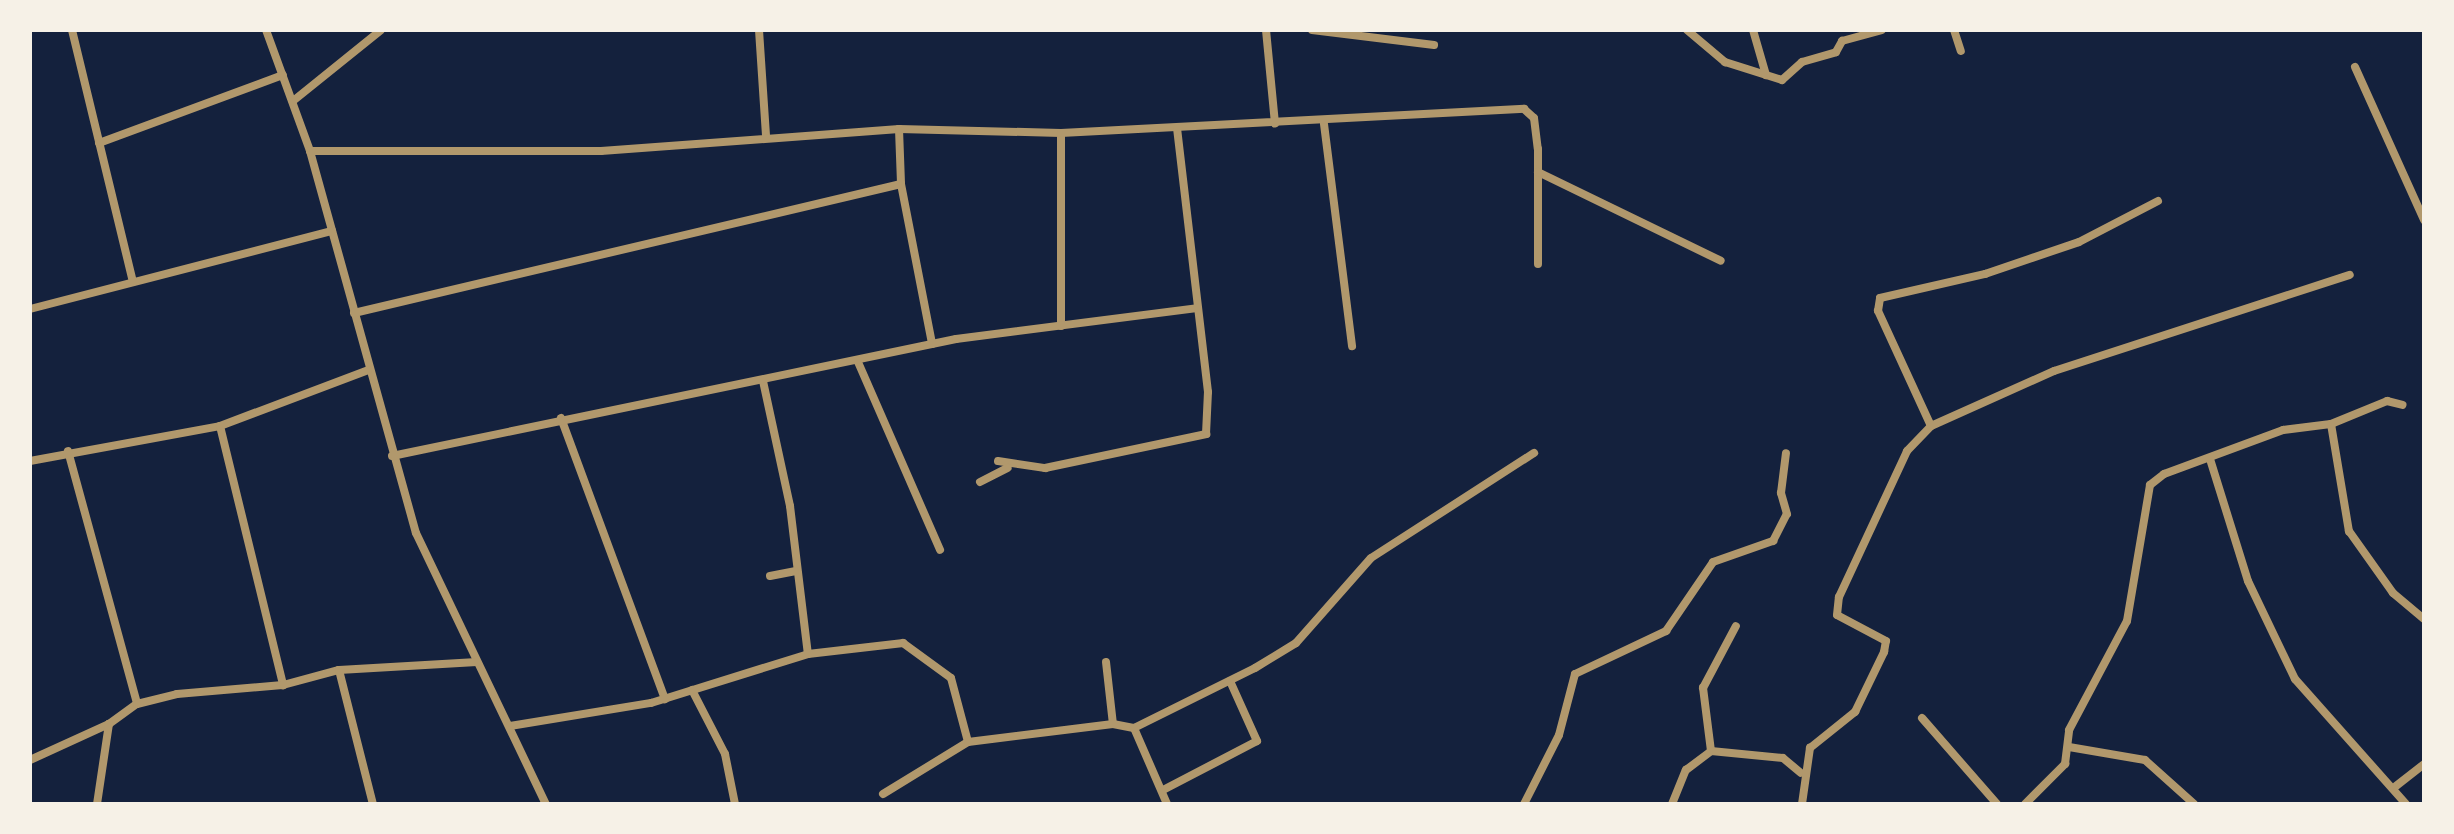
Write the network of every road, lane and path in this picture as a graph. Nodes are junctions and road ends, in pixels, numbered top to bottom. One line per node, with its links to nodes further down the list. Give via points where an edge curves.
1 (72, 30): 23 (street)
2 (266, 30): 14 (street)
3 (381, 30): 16 (street)
4 (759, 30): 22 (street)
5 (1266, 30): 17 (street)
6 (1312, 30): 11 (street)
7 (1687, 30): 15 (street, via 1724,62)
8 (1753, 30): 15 (street)
9 (1882, 30): 15 (street, via 1842,41 1836,52 1802,62 1782,80)
10 (1954, 30): 12 (street)
11 (1434, 45)
12 (1960, 52)
13 (2355, 67): 28 (street)
14 (283, 75): 16 (street); 23 (street)
15 (1766, 75)
16 (292, 101): 24 (street)
17 (1275, 124): 18 (street); 20 (street)
18 (1324, 124): 25 (street, via 1524,109 1534,118); 39 (street)
19 (899, 129): 21 (street); 22 (street); 26 (street)
20 (1177, 129): 21 (street); 34 (street)
21 (1061, 133): 37 (street)
22 (766, 136): 24 (street, via 601,151)
23 (99, 143): 33 (street)
24 (310, 151): 29 (street)
25 (1538, 172): 30 (street); 31 (street)
26 (900, 184): 36 (street); 38 (street)
27 (2158, 201): 47 (street, via 2078,242 1985,274 1880,298 1878,310)
28 (2424, 220)
29 (332, 230): 33 (street); 36 (street)
30 (1722, 261)
31 (1538, 264)
32 (2350, 275): 47 (street, via 2054,370)
33 (133, 282): 35 (street)
34 (1197, 308): 37 (street); 55 (street, via 1208,392 1203,437 1045,468)
35 (30, 310)
36 (354, 313): 41 (street)
37 (1062, 326): 38 (street)
38 (932, 344): 40 (street)
39 (1352, 346)
40 (858, 362): 42 (street); 57 (street)
41 (368, 370): 46 (street); 51 (street)
42 (764, 382): 44 (street, via 703,387); 58 (street, via 790,506)
43 (2404, 405): 45 (street, via 2387,401)
44 (562, 418): 51 (street); 69 (street)
45 (2331, 424): 52 (street, via 2283,430); 60 (street, via 2349,531 2393,593)
46 (220, 426): 48 (street); 67 (street)
47 (1931, 426): 81 (street, via 1900,466 1839,598 1838,615 1886,641 1879,668 1856,712 1810,748)
48 (68, 450): 53 (street); 70 (street)
49 (1534, 453): 66 (street, via 1372,558 1296,644)
50 (1786, 453): 91 (street, via 1781,494 1787,514 1773,540 1713,562 1666,632 1574,674 1559,735)
51 (392, 456): 63 (street, via 433,578)
52 (2210, 459): 77 (street, via 2164,474 2144,496 2127,620 2069,730); 82 (street, via 2248,582 2295,679)
53 (30, 461)
54 (998, 462): 55 (street)
55 (1008, 468): 56 (street)
56 (980, 482)
57 (940, 550)
58 (795, 571): 59 (street); 62 (street)
59 (770, 576)
60 (2424, 620)
61 (1736, 626): 78 (street, via 1703,688)
62 (808, 654): 68 (street); 76 (street, via 890,643 920,650 952,678)
63 (477, 662): 65 (street); 74 (street)
64 (1106, 662): 73 (street)
65 (338, 670): 67 (street); 87 (street)
66 (1230, 680): 75 (street); 83 (street, via 1258,741)
67 (283, 685): 70 (street)
68 (692, 690): 69 (street); 89 (street, via 724,754)
69 (665, 699): 74 (street)
70 (137, 704): 72 (street)
71 (1922, 718): 94 (street)
72 (109, 724): 79 (street); 86 (street)
73 (1112, 724): 75 (street); 76 (street)
74 (510, 726): 88 (street)
75 (1134, 728): 83 (street)
76 (968, 742): 84 (street)
77 (2069, 746): 95 (street, via 2065,764); 96 (street, via 2145,760)
78 (1711, 751): 81 (street, via 1783,758); 92 (street, via 1686,770)
79 (30, 760)
80 (2424, 764): 82 (street)
81 (1802, 774): 93 (street)
82 (2396, 786): 85 (street)
83 (1163, 790): 90 (street)
84 (884, 794)
85 (2404, 801): 97 (street)
86 (97, 804)
87 (374, 804)
88 (546, 804)
89 (735, 804)
90 (1167, 804)
91 (1524, 804)
92 (1672, 804)
93 (1802, 804)
94 (1997, 804)
95 (2025, 804)
96 (2194, 804)
97 (2394, 804)

